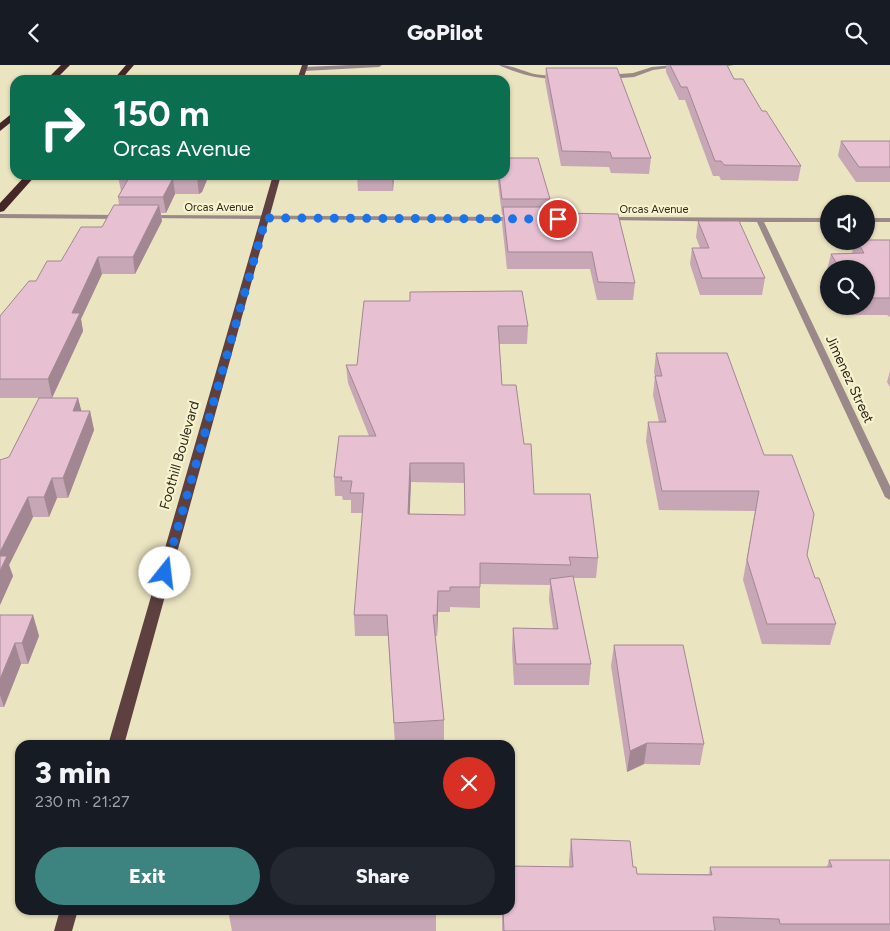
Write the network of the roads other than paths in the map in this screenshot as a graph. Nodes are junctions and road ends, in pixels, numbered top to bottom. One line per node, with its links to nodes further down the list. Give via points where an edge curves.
1 (66, 65): 10 (highway)
2 (130, 65): 11 (highway)
3 (379, 65): 6 (street)
4 (502, 65): 12 (street, via 541,77)
5 (731, 65): 8 (street)
6 (366, 66): 9 (street)
7 (691, 66): 13 (street, via 661,67 634,75)
8 (710, 66)
9 (304, 67)
10 (55, 75)
11 (121, 75)
12 (565, 77)
13 (605, 77)
14 (10, 119): 15 (highway)
15 (0, 128)
16 (27, 180): 18 (highway)
17 (276, 180): 22 (main road, Foothill Boulevard)
18 (0, 209)
19 (0, 216): 20 (street)
20 (128, 217)
21 (138, 217): 22 (street, Orcas Avenue)
22 (266, 218): 23 (street, Orcas Avenue); 30 (main road, Foothill Boulevard)
23 (524, 219)
24 (594, 219): 25 (street, Orcas Avenue)
25 (760, 219): 26 (street, Orcas Avenue); 29 (street, Jimenez Street)
26 (820, 220)
27 (875, 220): 28 (street)
28 (890, 220)
29 (890, 497)
30 (117, 740)
31 (67, 915): 32 (main road)
32 (62, 931)

